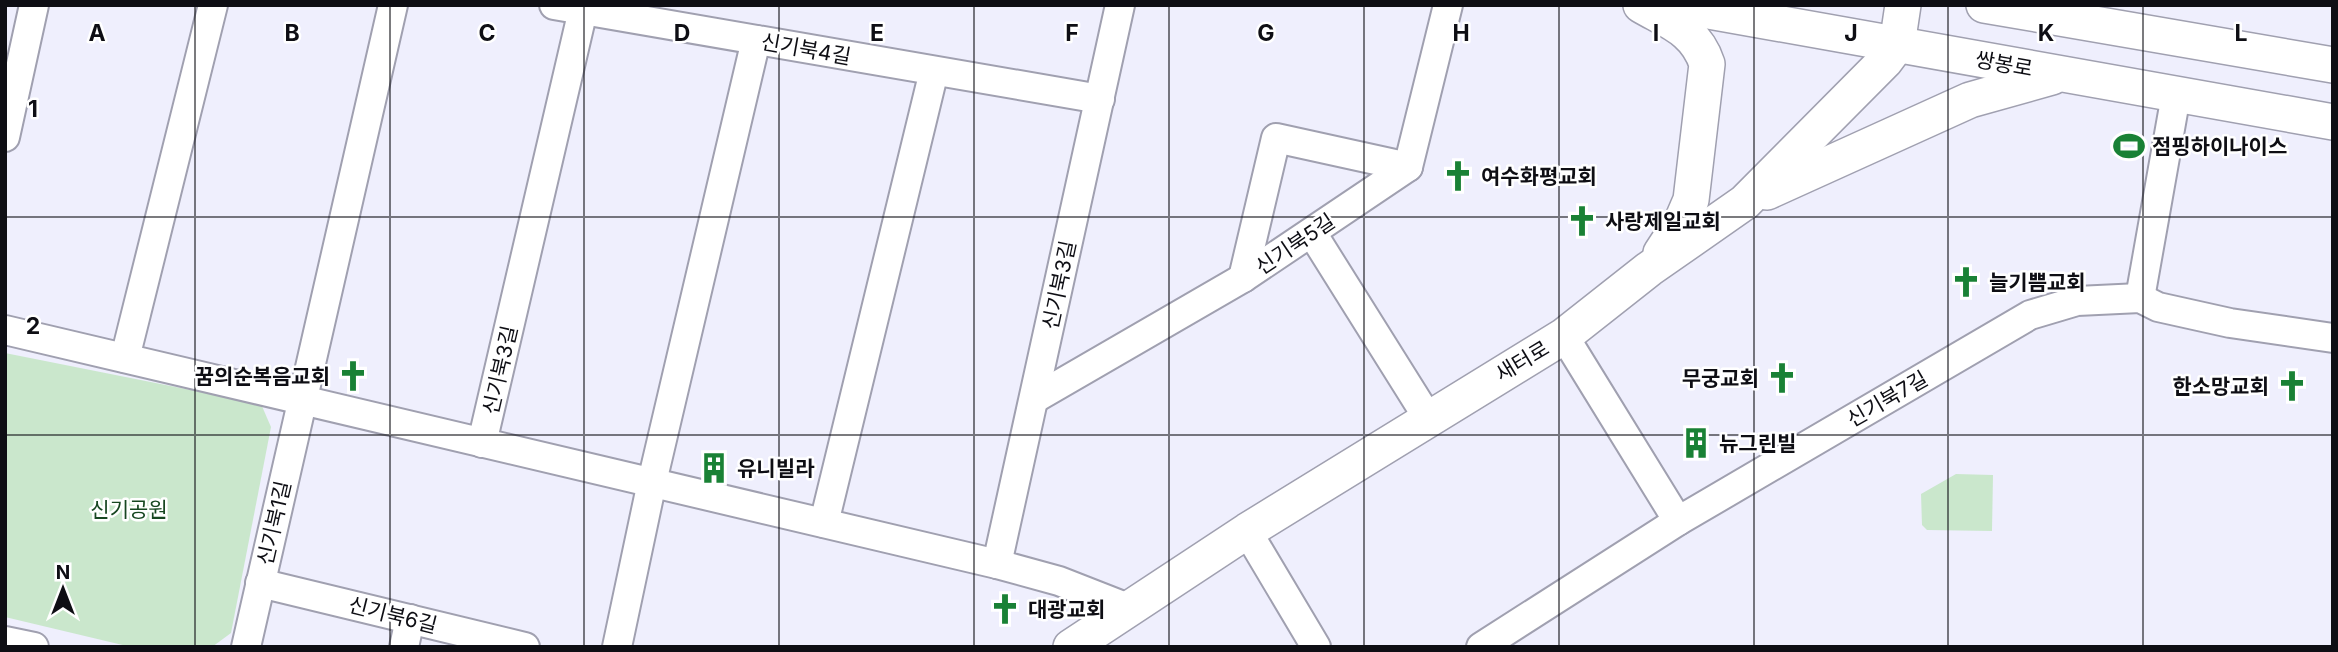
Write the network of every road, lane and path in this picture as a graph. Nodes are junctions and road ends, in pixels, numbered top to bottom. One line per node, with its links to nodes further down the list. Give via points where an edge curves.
1 (34, 5): 20 (street)
2 (214, 5): 30 (street)
3 (393, 5): 32 (street)
4 (554, 5): 11 (street, 신기북4길)
5 (1121, 5): 18 (street, 신기북3길)
6 (1448, 5): 21 (street)
7 (1641, 5): 24 (street, via 1688,33 1701,45 1707,64 1691,200)
8 (1675, 5): 13 (street, 쌍봉로)
9 (1903, 5): 13 (street)
10 (1984, 5): 14 (street)
11 (583, 10): 12 (street, 신기북4길); 34 (street, 신기북3길)
12 (756, 40): 15 (street, 신기북4길); 35 (street)
13 (1897, 45): 16 (street, 쌍봉로); 22 (street, 새터로, via 1871,77)
14 (2333, 65)
15 (934, 71): 18 (street, 신기북4길); 37 (street)
16 (2132, 86): 17 (street, 쌍봉로); 22 (street, via 2059,76 2013,86 1970,100)
17 (2176, 94): 19 (street, 쌍봉로); 26 (street)
18 (1100, 99): 31 (street, 신기북3길)
19 (2333, 122)
20 (5, 137)
21 (1408, 167): 23 (street, 신기북5길); 25 (street, via 1276,138)
22 (1745, 202): 24 (street, 새터로)
23 (1312, 233): 25 (street, 신기북5길); 33 (street)
24 (1649, 270): 28 (street, 새터로)
25 (1243, 278): 31 (street, 신기북5길)
26 (2140, 298): 29 (street, 신기북7길, via 2158,307 2230,323); 36 (street, 신기북7길, via 2077,300 2030,315)
27 (5, 330): 30 (street, 신기북3길)
28 (1564, 336): 33 (street, 새터로); 36 (street)
29 (2333, 338)
30 (125, 358): 32 (street, 신기북3길)
31 (1034, 399): 39 (street, 신기북3길)
32 (303, 400): 34 (street, 신기북3길); 40 (street, 신기북1길)
33 (1428, 418): 38 (street, 새터로)
34 (482, 443): 35 (street, 신기북3길)
35 (652, 482): 37 (street, 신기북3길); 48 (street)
36 (1678, 521): 51 (street, 신기북7길)
37 (824, 523): 39 (street, 신기북3길)
38 (1247, 531): 41 (street, 새터로); 50 (street)
39 (998, 564): 41 (street, 신기북3길)
40 (260, 583): 42 (street, 신기북6길); 45 (street, 신기북1길)
41 (1128, 608): 49 (street, 새터로)
42 (410, 619): 46 (street); 47 (street, 신기북6길)
43 (5, 640): 44 (street)
44 (34, 647)
45 (246, 647)
46 (404, 647)
47 (525, 647)
48 (617, 647)
49 (1071, 647)
50 (1316, 647)
51 (1481, 647)

